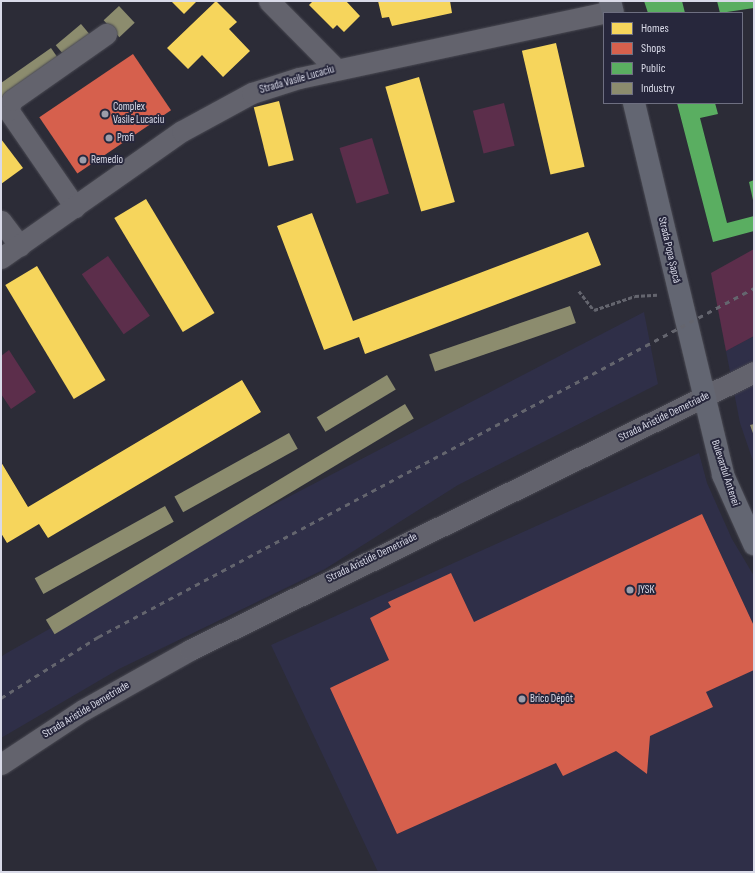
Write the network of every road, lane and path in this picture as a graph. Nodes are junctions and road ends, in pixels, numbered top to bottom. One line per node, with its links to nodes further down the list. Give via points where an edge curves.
1 (269, 1): 4 (street)
2 (612, 8): 4 (street, Strada Vasile Lucaciu)
3 (106, 34): 6 (street, via 12,100 8,110)
4 (336, 69): 6 (street, Strada Vasile Lucaciu, via 271,86 221,107)
5 (634, 104): 13 (main road, Strada Popa Șapcă)
6 (75, 207): 8 (street, Strada Vasile Lucaciu)
7 (1, 221): 8 (street)
8 (20, 246): 9 (street, Strada Vasile Lucaciu)
9 (1, 258)
10 (579, 291): 11 (path, via 594,310 635,296)
11 (657, 295)
12 (754, 372): 13 (street, Strada Aristide Demetriade)
13 (703, 398): 14 (main road, Bulevardul Antenei, via 723,475); 15 (street, Strada Aristide Demetriade, via 190,650 84,710)
14 (754, 544)
15 (1, 764)

